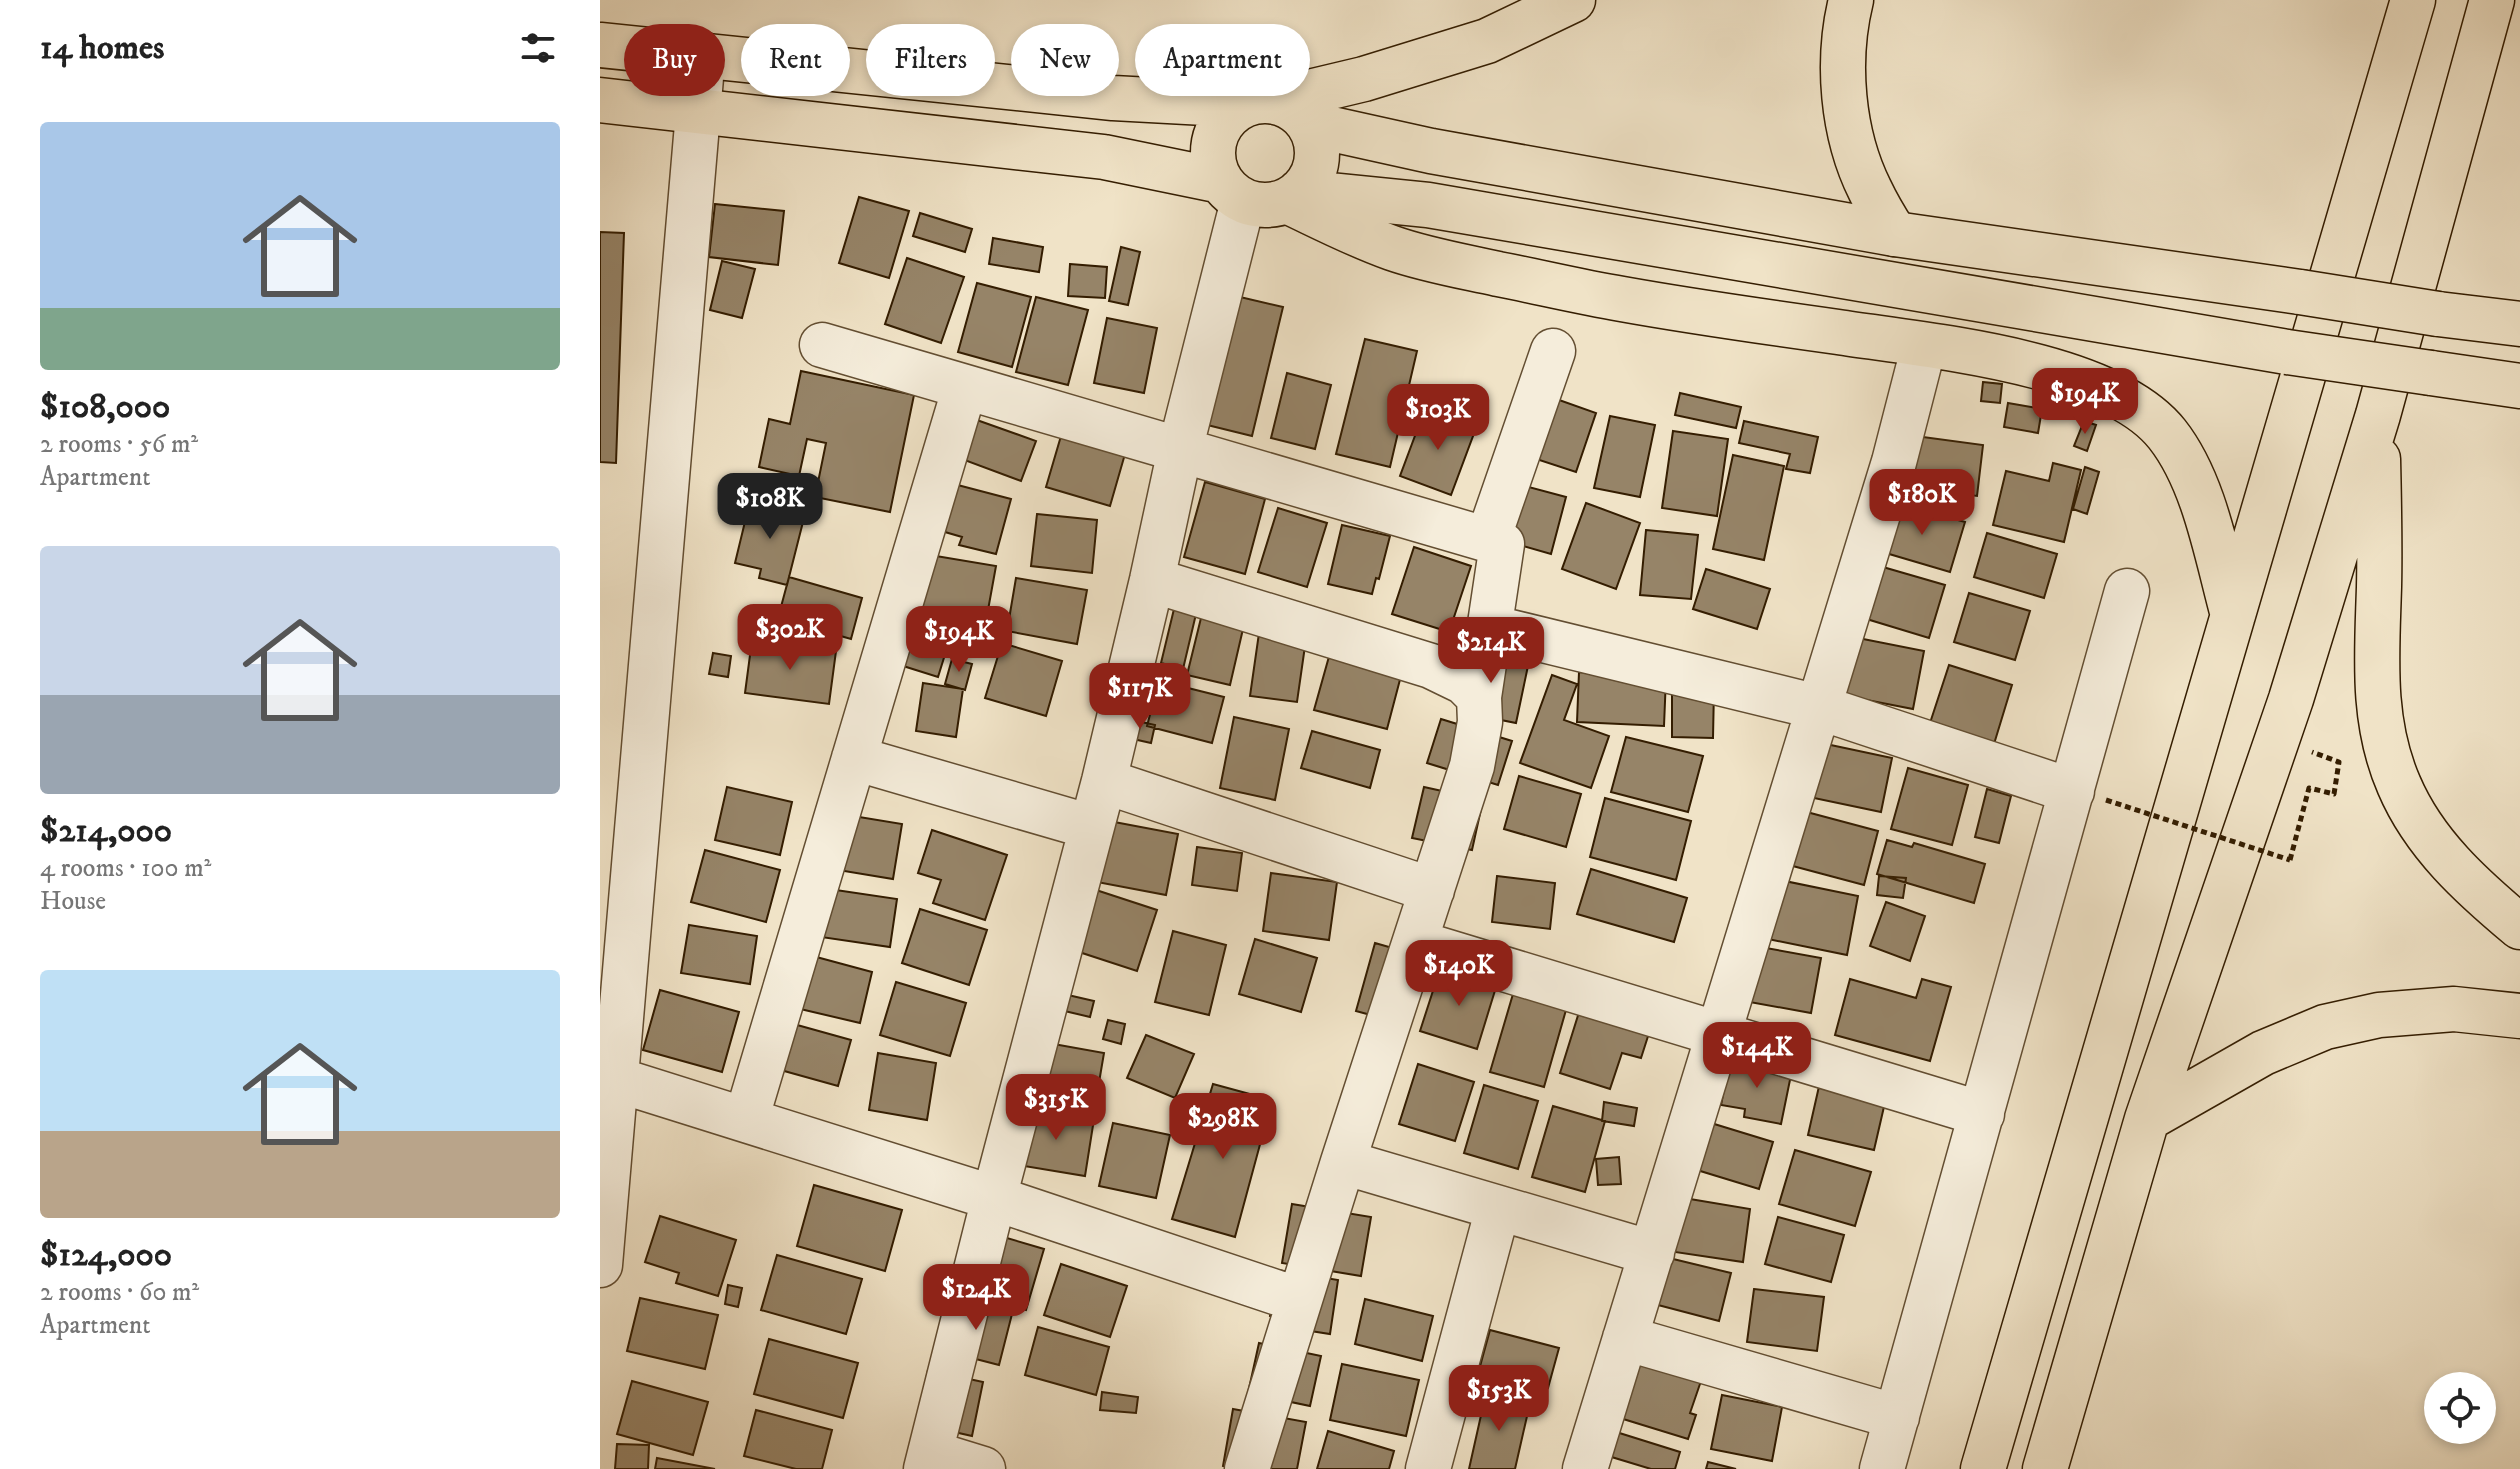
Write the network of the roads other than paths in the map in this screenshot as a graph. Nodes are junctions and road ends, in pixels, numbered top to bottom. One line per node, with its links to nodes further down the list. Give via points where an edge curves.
1 (1573, 0): 10 (main road, via 1487,41 1364,79)
2 (1851, 0): 15 (main road, via 1842,69 1847,115 1869,189)
3 (2413, 0): 27 (main road)
4 (2492, 0): 22 (main road)
5 (600, 45): 6 (main road)
6 (624, 47)
7 (725, 56): 10 (main road, via 1113,98)
8 (699, 96): 11 (street)
9 (600, 100): 11 (main road)
10 (1257, 103): 12 (main road, via 1286,105); 13 (main road, via 1230,114 1214,138 1214,168)
11 (698, 110): 13 (main road, via 1104,157); 40 (street)
12 (1309, 124): 14 (main road, via 1318,153 1315,167); 15 (main road, via 1447,154)
13 (1232, 191): 14 (main road, via 1258,205); 23 (street)
14 (1293, 196): 20 (main road, bridge, via 1428,205 2287,352); 27 (main road, via 1364,238 1447,263 1690,311 1950,349 2097,385 2136,406 2166,433 2187,466)
15 (1895, 234): 16 (main road, bridge)
16 (2520, 324)
17 (822, 345): 21 (street)
18 (1553, 351): 24 (street)
19 (1920, 361): 30 (street)
20 (2520, 386)
21 (965, 387): 23 (street); 31 (street)
22 (2378, 415): 36 (main road, via 2376,687 2383,738 2400,788 2437,847 2473,888); 42 (main road, via 2277,740)
23 (1180, 450): 24 (street); 25 (street)
24 (1488, 539): 28 (street, via 1502,544)
25 (1152, 580): 29 (street, via 1431,666 1464,682); 32 (street)
26 (2127, 591): 33 (street)
27 (2233, 615): 58 (main road)
28 (1490, 627): 29 (street); 30 (street)
29 (1479, 697): 35 (street, via 1472,766)
30 (1818, 707): 33 (street); 39 (street)
31 (854, 758): 34 (street); 43 (street)
32 (1104, 781): 34 (street); 35 (street)
33 (2089, 795): 41 (street)
34 (1091, 827): 45 (street)
35 (1432, 890): 37 (street)
36 (2520, 927)
37 (1415, 942): 39 (street); 44 (street)
38 (2520, 1016): 42 (main road, via 2454,1009 2379,1015 2325,1027 2263,1053)
39 (1718, 1034): 41 (street); 47 (street)
40 (615, 1079): 43 (street); 48 (street)
41 (1982, 1114): 51 (street)
42 (2147, 1119): 59 (main road)
43 (746, 1120): 45 (street)
44 (1343, 1162): 46 (street); 49 (street)
45 (994, 1198): 49 (street); 52 (street)
46 (1498, 1208): 47 (street); 55 (street)
47 (1652, 1253): 50 (street)
48 (600, 1265)
49 (1299, 1300): 54 (street)
50 (1625, 1338): 51 (street); 56 (street)
51 (1897, 1417): 57 (street)
52 (929, 1461): 53 (street)
53 (983, 1469)
54 (1247, 1469)
55 (1428, 1469)
56 (1585, 1469)
57 (1882, 1469)
58 (1983, 1469)
59 (2045, 1469)

